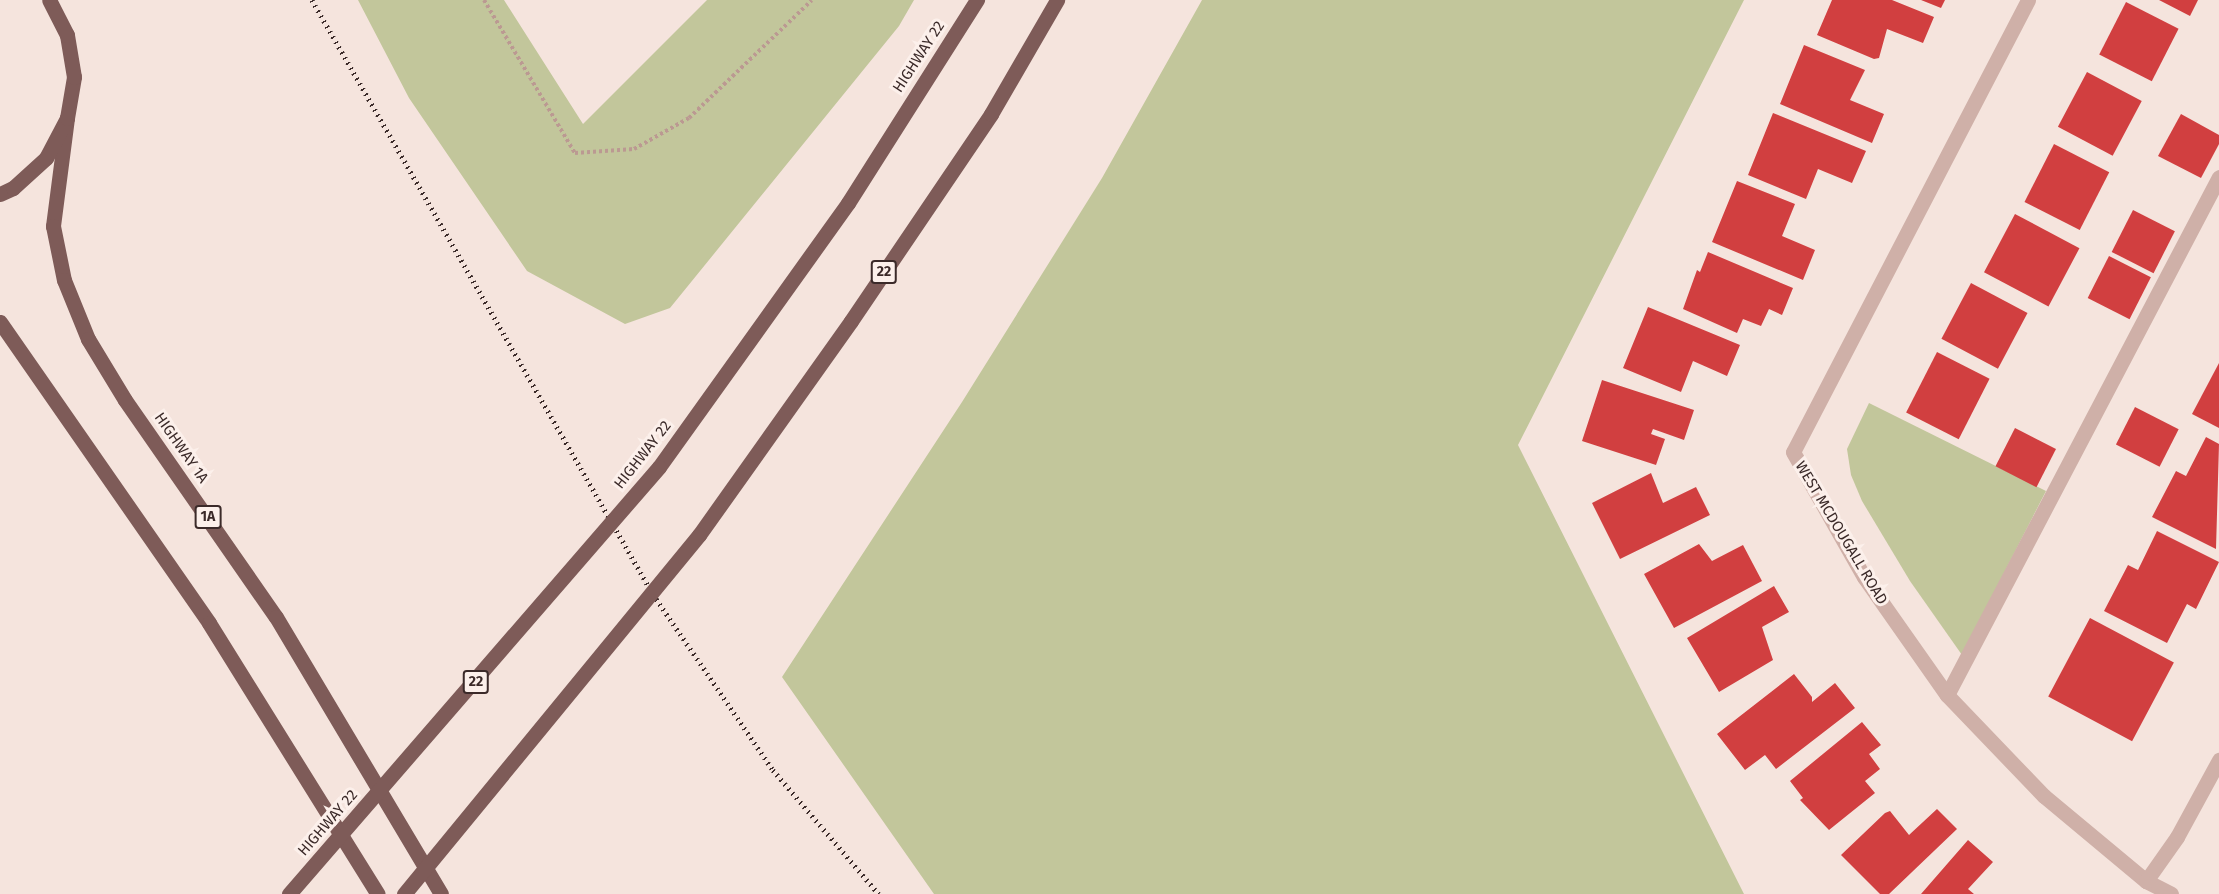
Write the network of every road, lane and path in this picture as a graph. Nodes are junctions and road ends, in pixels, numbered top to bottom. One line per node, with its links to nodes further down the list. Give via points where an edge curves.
1 (49, 0): 7 (main road, HIGHWAY 1A, via 67,35 74,77)
2 (484, 0): 3 (path, via 575,153 634,149 689,118)
3 (812, 0)
4 (977, 0): 14 (main road, HIGHWAY 22 / 22, bridge, via 848,202 659,467)
5 (1057, 0): 16 (main road, 22, bridge, via 991,114 699,535)
6 (2028, 0): 11 (street, WEST MCDOUGALL ROAD, via 1793,452 1864,577)
7 (67, 118): 9 (main road, via 46,158 13,188); 17 (main road, HIGHWAY 1A / 1A, via 53,226 64,280 88,339 125,400 276,617)
8 (2219, 177): 11 (street)
9 (0, 194)
10 (0, 322): 15 (main road, via 209,623)
11 (1947, 695): 13 (street, WEST MCDOUGALL ROAD, via 2044,796)
12 (2219, 760): 13 (street, via 2177,837)
13 (2146, 881): 18 (street, WEST MCDOUGALL ROAD)
14 (289, 894)
15 (378, 894)
16 (404, 894)
17 (441, 894)
18 (2171, 894)

